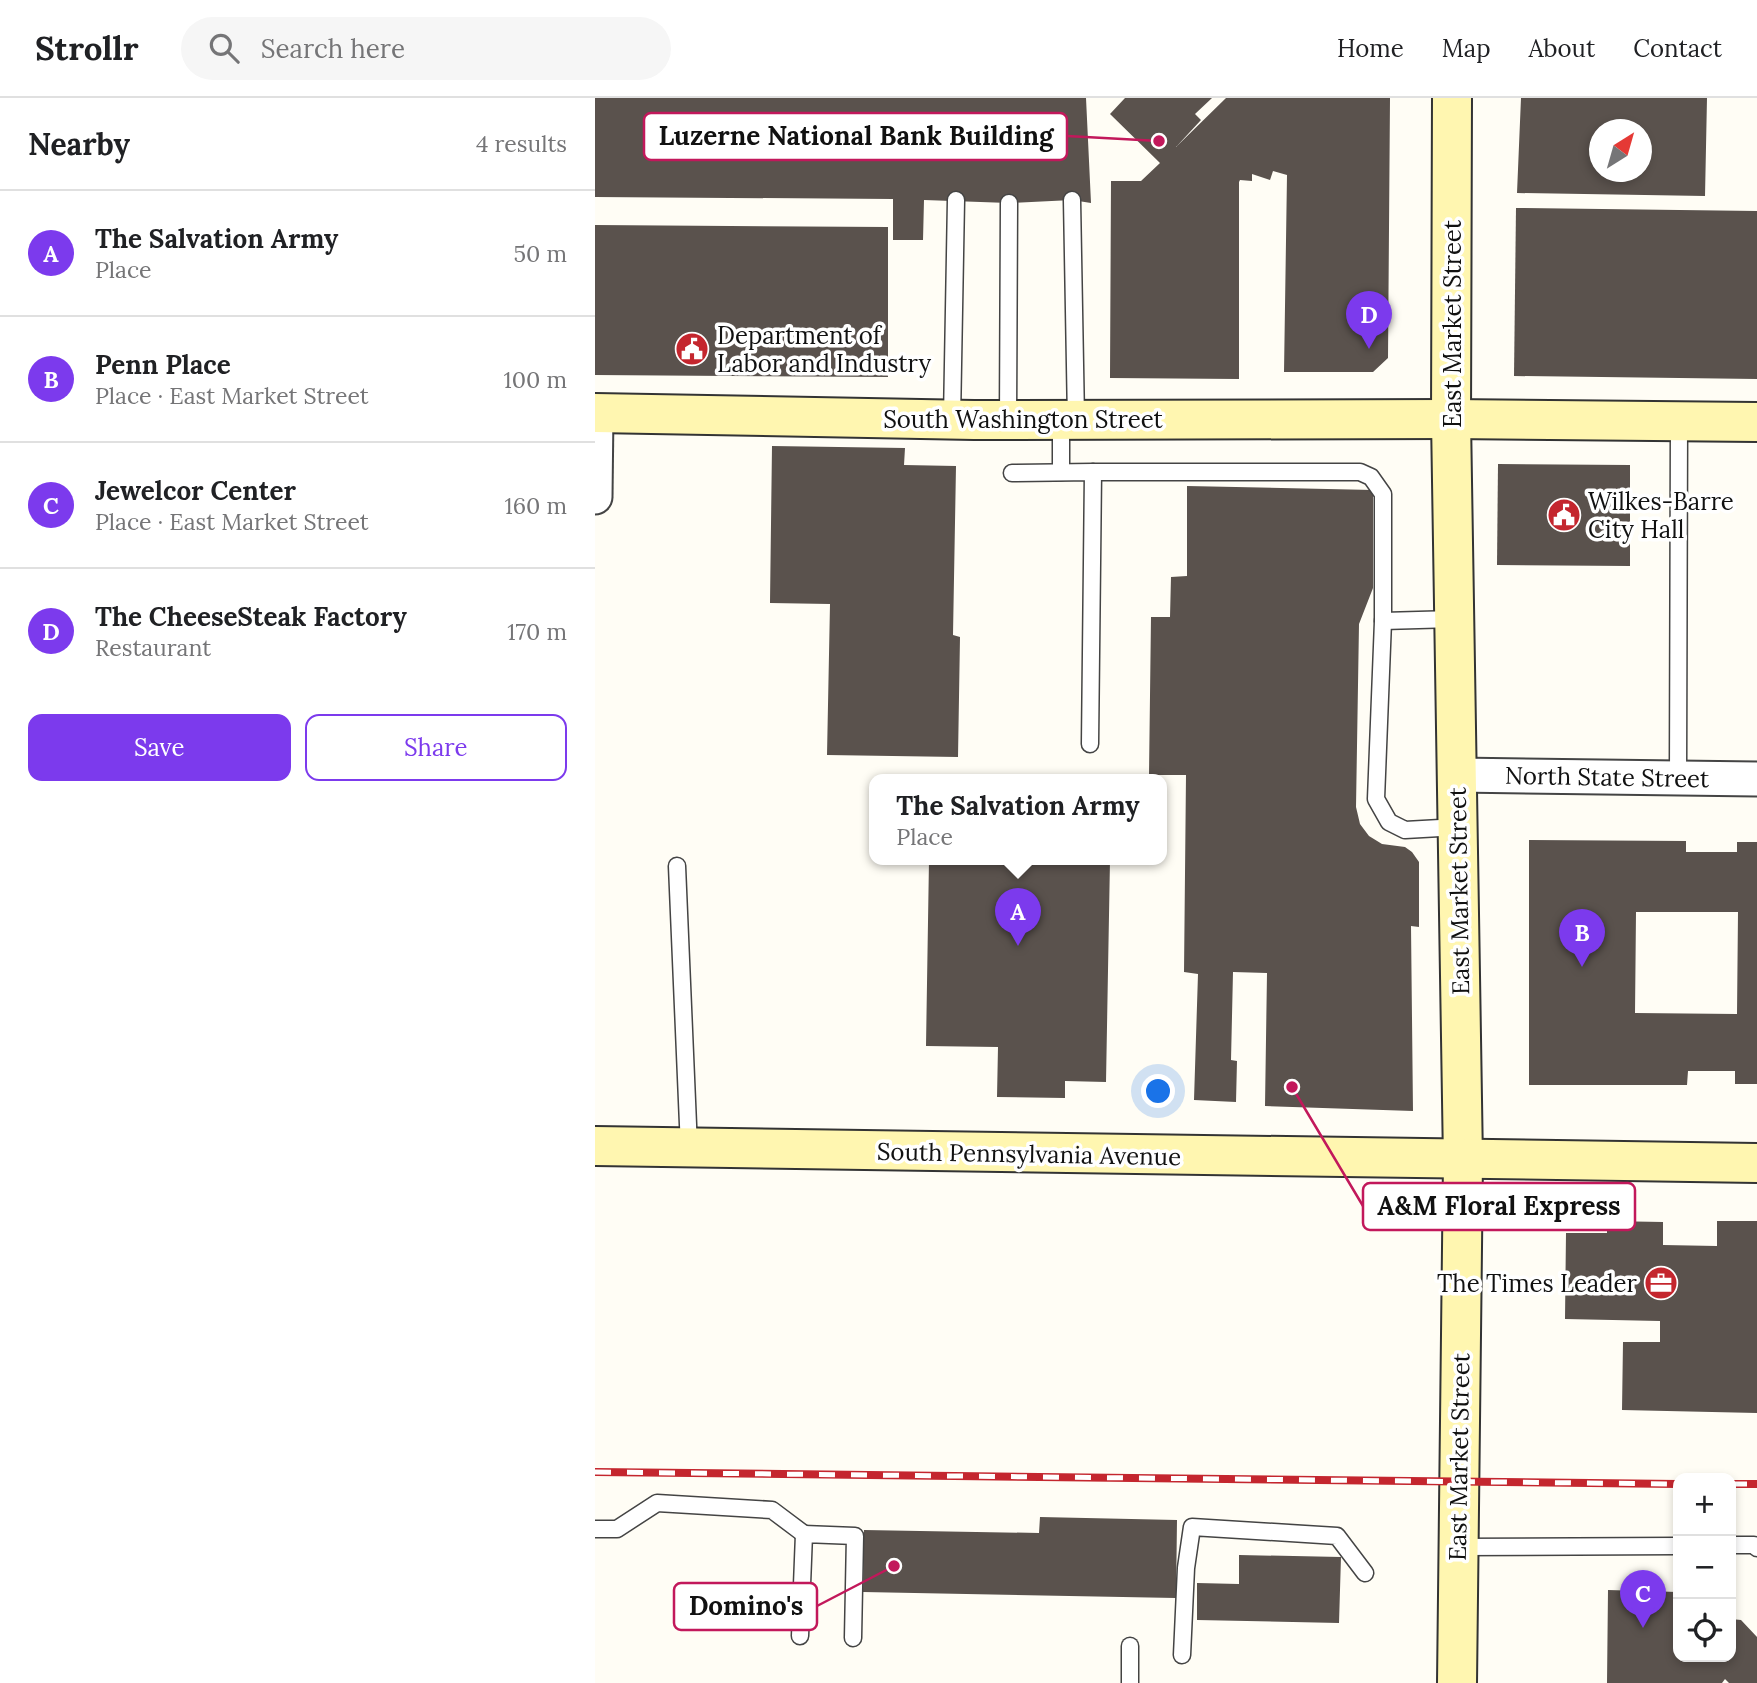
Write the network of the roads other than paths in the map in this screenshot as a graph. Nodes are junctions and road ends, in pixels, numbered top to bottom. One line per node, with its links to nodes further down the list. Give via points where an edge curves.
1 (1452, 98): 7 (main road, East Market Street)
2 (957, 200): 6 (lane)
3 (1072, 200): 9 (lane)
4 (1009, 203): 8 (lane)
5 (596, 413): 6 (main road, South Washington Street); 15 (street)
6 (953, 419): 8 (main road, South Washington Street)
7 (1451, 419): 9 (main road, South Washington Street); 10 (main road, South Washington Street); 16 (main road, East Market Street)
8 (1008, 420): 9 (main road, South Washington Street)
9 (1069, 420): 12 (lane)
10 (1679, 421): 11 (main road, South Washington Street); 20 (lane)
11 (1757, 422)
12 (1061, 472): 13 (lane); 14 (lane)
13 (1093, 472): 17 (lane, via 1360,472 1371,477 1383,494); 18 (lane)
14 (1013, 473)
15 (595, 497)
16 (1455, 619): 17 (lane); 19 (main road, East Market Street)
17 (1383, 621): 22 (lane, via 1376,799 1389,822 1405,830)
18 (1090, 744)
19 (1457, 775): 20 (street, North State Street); 22 (main road, East Market Street)
20 (1678, 778): 21 (street, North State Street)
21 (1757, 779)
22 (1458, 827): 26 (main road, East Market Street)
23 (677, 866): 25 (lane)
24 (595, 1146): 25 (main road, South Pennsylvania Avenue)
25 (689, 1148): 26 (main road, South Pennsylvania Avenue)
26 (1462, 1161): 27 (main road, South Pennsylvania Avenue); 33 (main road, East Market Street)
27 (1757, 1163)
28 (595, 1528): 29 (lane, via 617,1529 657,1503 772,1510)
29 (804, 1534): 35 (lane); 36 (lane, via 855,1536)
30 (1736, 1545): 32 (lane)
31 (1673, 1546): 33 (lane)
32 (1756, 1546)
33 (1457, 1547): 40 (main road, East Market Street)
34 (1365, 1573): 38 (lane, via 1337,1536 1192,1527)
35 (800, 1636)
36 (853, 1639)
37 (1130, 1646): 39 (lane)
38 (1182, 1655)
39 (1130, 1683)
40 (1457, 1683)

